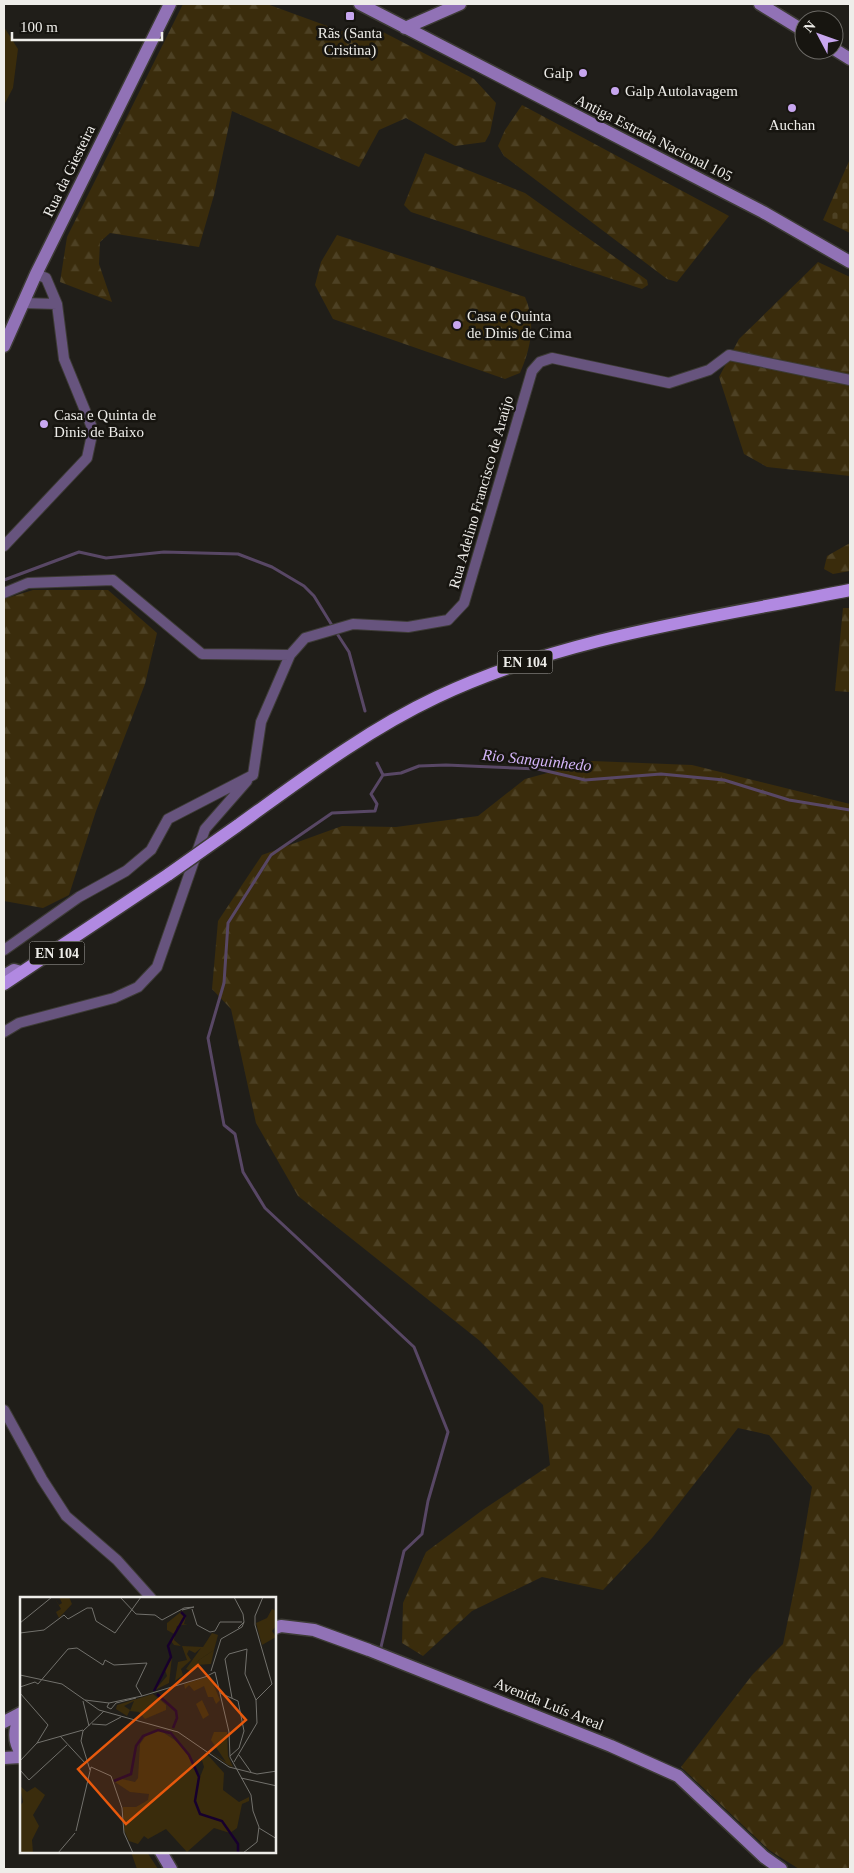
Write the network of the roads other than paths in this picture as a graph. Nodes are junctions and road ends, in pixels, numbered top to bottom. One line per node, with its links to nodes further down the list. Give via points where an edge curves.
1 (360, 4): 6 (main road, Antiga Estrada Nacional 105)
2 (460, 4): 6 (main road)
3 (760, 4): 5 (main road)
4 (167, 6): 8 (main road, Rua da Giesteira)
5 (794, 25)
6 (405, 28): 7 (main road, Antiga Estrada Nacional 105, via 763,212)
7 (850, 262)
8 (36, 274): 9 (main road, Rua da Giesteira); 10 (street, via 46,278)
9 (23, 303): 10 (street); 11 (main road, Rua da Giesteira)
10 (57, 304): 13 (street, via 64,359 93,430 88,458)
11 (4, 346)
12 (850, 380): 16 (street, Rua Adelino Francisco de Araújo, via 729,354 709,370 669,383 552,358 540,362 532,371 464,603 448,620 408,627 353,624 336,628 305,638)
13 (4, 546)
14 (850, 590): 18 (main road, EN 104, bridge, via 599,640 542,656 436,697 332,758)
15 (4, 593): 16 (street, via 28,583 113,580 202,654)
16 (290, 655): 17 (street, Rua Adelino Francisco de Araújo, via 261,722)
17 (253, 775): 19 (street, via 168,819 151,850 126,871 79,897); 24 (street, via 205,829 157,967 138,987 114,998 19,1023)
18 (110, 914): 20 (main road, EN 104); 23 (main road, EN 104)
19 (4, 950)
20 (21, 972): 21 (main road, via 14,970); 22 (main road, EN 104)
21 (4, 976)
22 (4, 984)
23 (4, 993)
24 (4, 1032)
25 (4, 1410): 26 (street, via 66,1516 118,1560)
26 (150, 1597)
27 (276, 1628): 36 (main road, Avenida Luís Areal, via 314,1630 369,1650 678,1776 764,1858)
28 (20, 1714): 30 (main road)
29 (20, 1716): 32 (main road, via 16,1725)
30 (4, 1722)
31 (4, 1732): 32 (main road)
32 (20, 1752): 33 (main road)
33 (4, 1758)
34 (161, 1853): 35 (main road)
35 (171, 1869)
36 (781, 1869)

